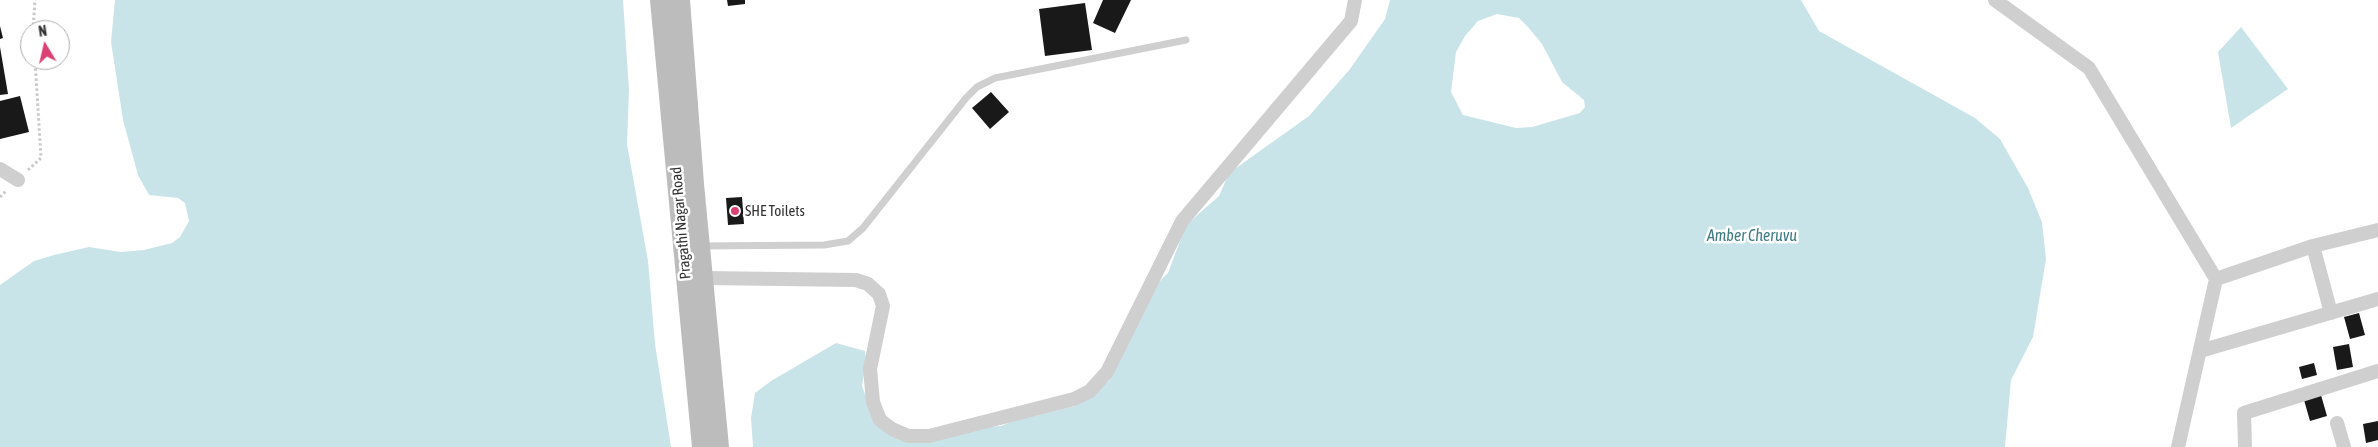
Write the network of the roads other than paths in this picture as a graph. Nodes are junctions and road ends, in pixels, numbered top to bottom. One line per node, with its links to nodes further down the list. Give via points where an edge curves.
1 (660, 0): 18 (main road, Pragathi Nagar Road)
2 (680, 0): 9 (main road, Pragathi Nagar Road)
3 (1355, 0): 11 (street, via 1351,21 1182,221 1107,372 1090,391 1074,399 929,436 908,436 880,420 873,402 870,370 883,306 879,294 868,284 856,280)
4 (1995, 0): 12 (street, via 2089,68)
5 (1186, 40): 9 (lane, via 995,78 977,87 863,228 848,241 824,245)
6 (0, 169): 7 (street)
7 (18, 180)
8 (2378, 230): 10 (street)
9 (701, 246): 11 (main road, Pragathi Nagar Road)
10 (2313, 246): 12 (street); 14 (street)
11 (704, 278): 19 (main road, Pragathi Nagar Road)
12 (2216, 280): 15 (street)
13 (2378, 299): 14 (street)
14 (2331, 313): 15 (street)
15 (2200, 351): 20 (street)
16 (2378, 371): 21 (street, via 2244,413)
17 (2337, 423): 22 (street)
18 (702, 447)
19 (719, 447)
20 (2178, 447)
21 (2245, 447)
22 (2344, 447)

